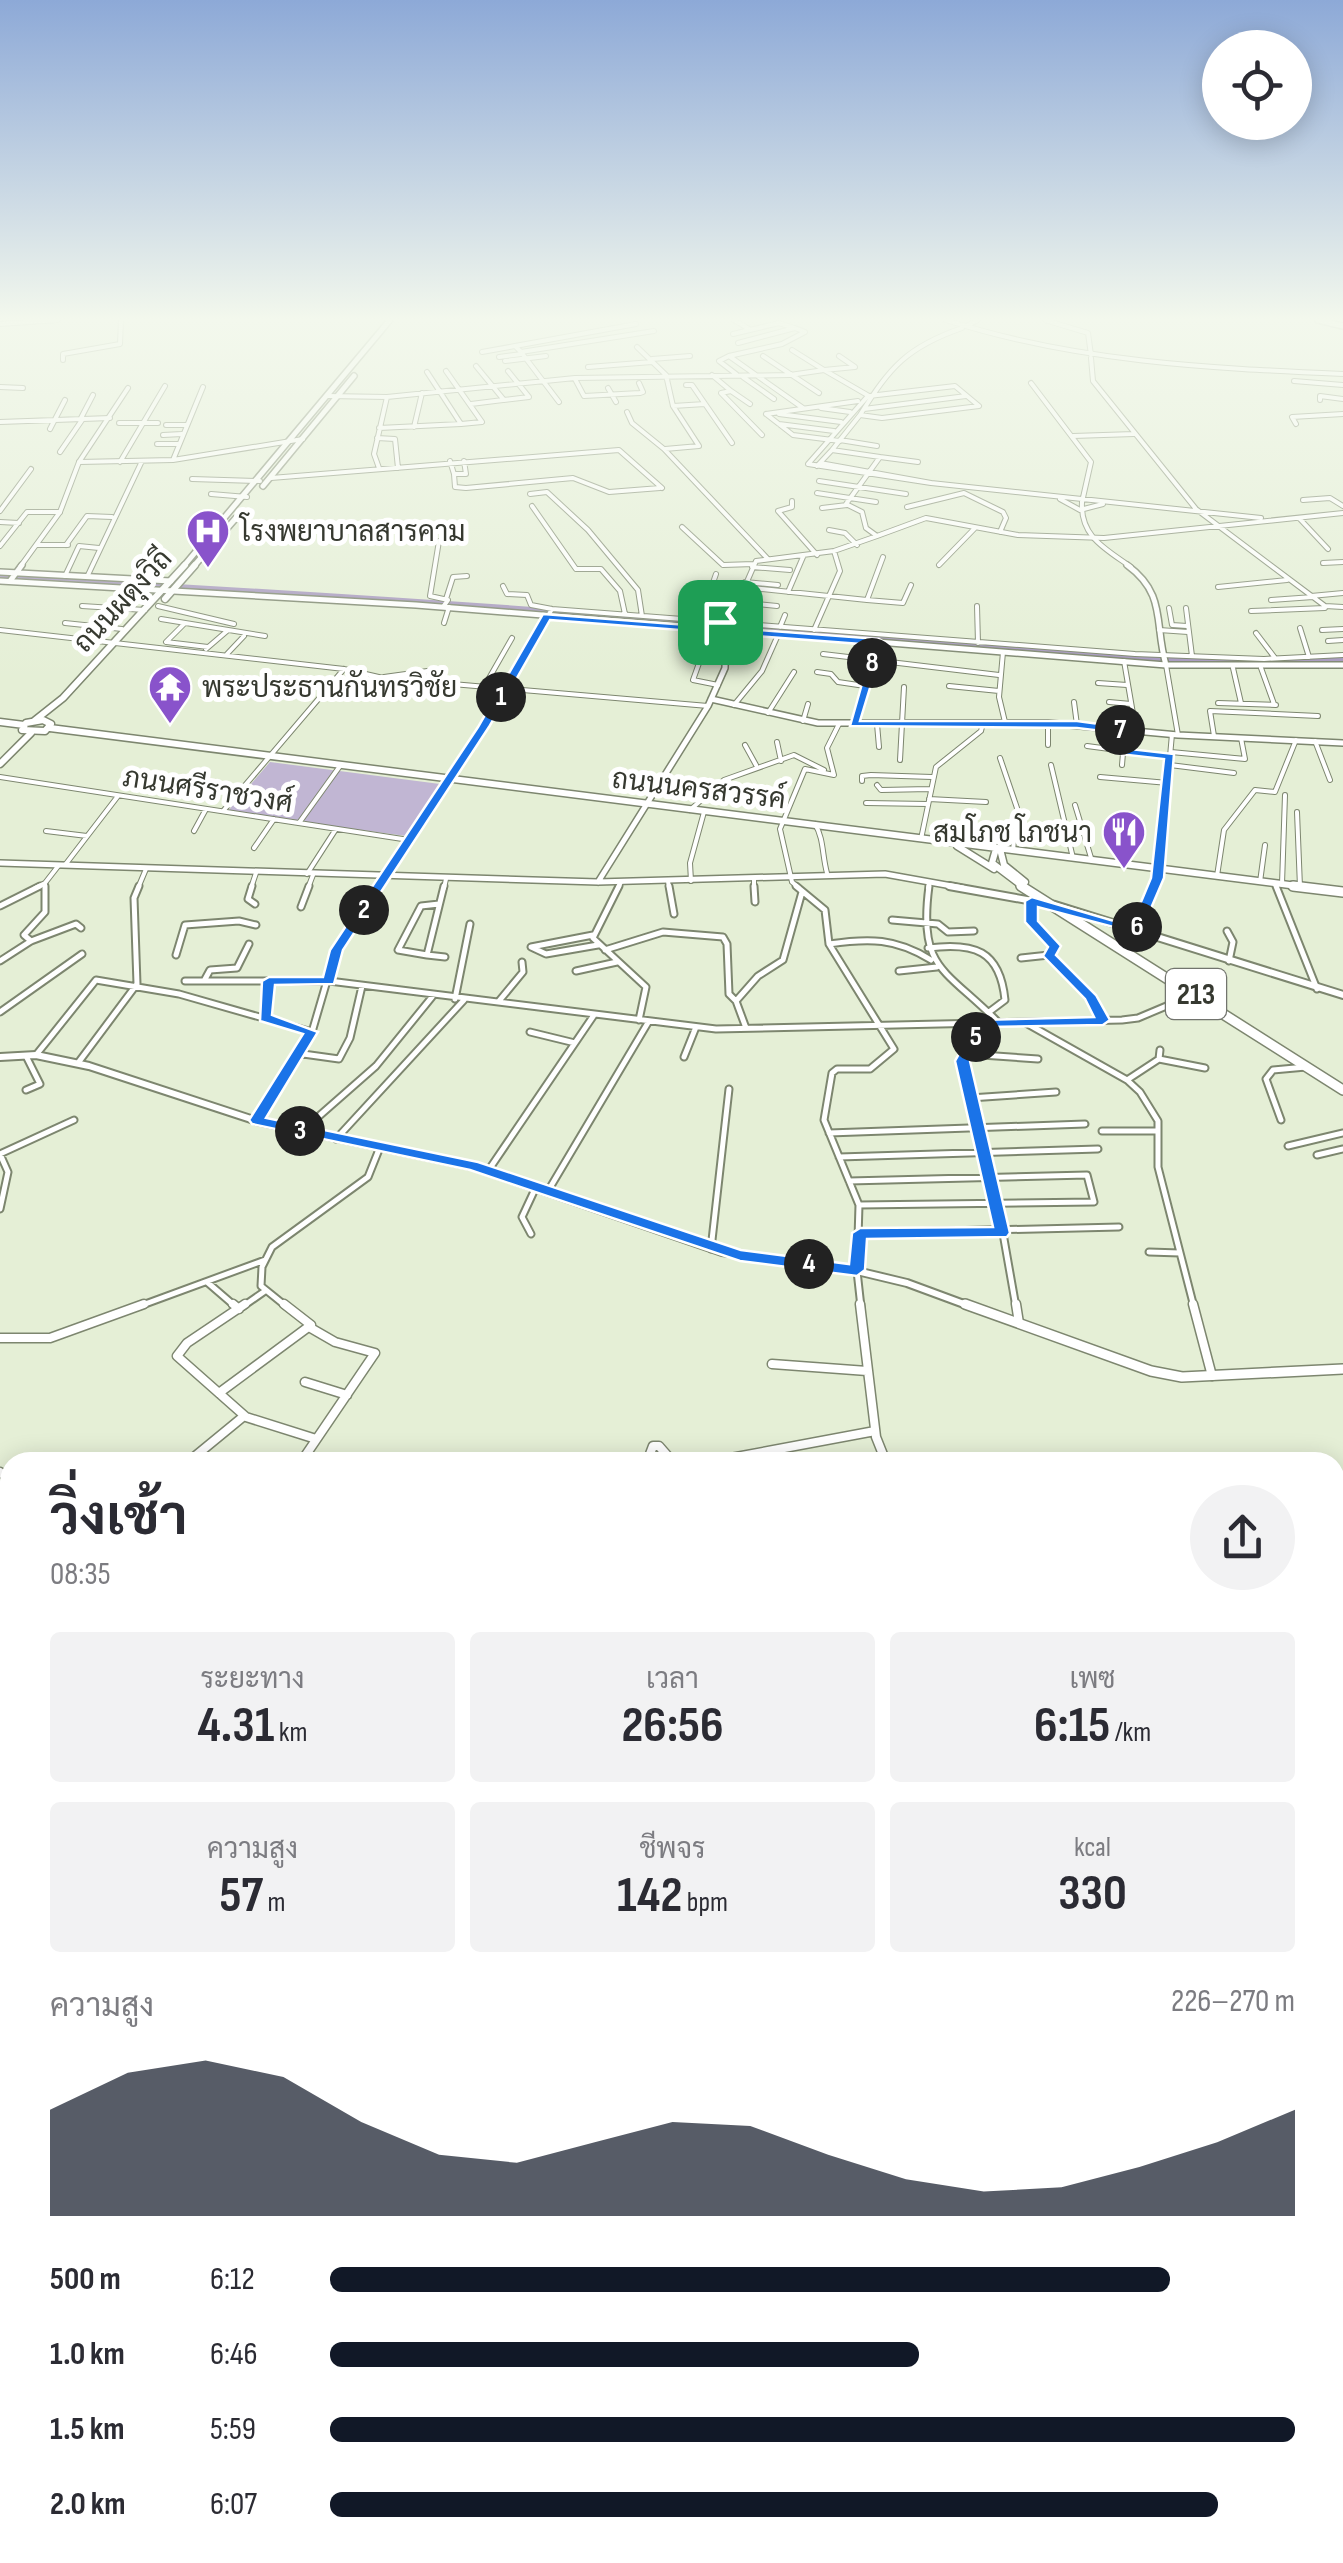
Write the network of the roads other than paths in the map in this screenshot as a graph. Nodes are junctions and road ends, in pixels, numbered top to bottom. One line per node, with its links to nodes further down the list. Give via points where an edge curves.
1 (68, 440): 25 (street)
2 (95, 440): 29 (street)
3 (132, 440): 30 (street)
4 (180, 440): 19 (street)
5 (276, 440): 20 (street)
6 (289, 440): 22 (main road, ถนนผดุงวิถี)
7 (302, 440): 40 (main road, ถนนผดุงวิถี)
8 (377, 440): 37 (street)
9 (395, 440): 35 (street)
10 (652, 440): 23 (street)
11 (695, 440): 23 (street, via 699,446)
12 (730, 440): 17 (street)
13 (827, 440): 14 (street); 34 (street, via 808,464)
14 (840, 440): 21 (street); 24 (street)
15 (1075, 440): 49 (street, via 1091,462)
16 (1137, 440): 66 (street)
17 (732, 443)
18 (157, 444): 19 (street)
19 (178, 444): 27 (street)
20 (256, 445): 22 (street); 27 (street)
21 (877, 446)
22 (282, 448): 42 (main road, ถนนผดุงวิถี)
23 (664, 449): 91 (street)
24 (832, 450): 26 (street); 34 (street)
25 (60, 452)
26 (880, 457): 33 (street); 38 (street)
27 (173, 460): 31 (street)
28 (464, 460): 32 (street); 39 (street, via 466,474); 39 (street, via 619,450 662,488 609,492 574,478 466,488 455,487)
29 (79, 462): 30 (street); 65 (street)
30 (120, 462): 31 (street)
31 (142, 462): 67 (street)
32 (450, 462): 35 (street); 39 (street)
33 (918, 462)
34 (818, 465): 38 (street)
35 (398, 468): 37 (street)
36 (31, 469): 64 (street)
37 (380, 469): 40 (street)
38 (870, 473): 44 (street); 52 (street)
39 (454, 474)
40 (270, 478): 42 (main road); 114 (main road, ถนนผดุงวิถี)
41 (192, 479): 42 (street)
42 (261, 479): 50 (main road, ถนนผดุงวิถี)
43 (819, 481): 44 (street)
44 (858, 487): 48 (street); 51 (street)
45 (817, 493): 51 (street)
46 (211, 494): 50 (street)
47 (530, 494): 96 (street, via 547,492)
48 (906, 494)
49 (1084, 494): 52 (street); 56 (street); 57 (street)
50 (247, 497): 114 (main road, ถนนผดุงวิถี)
51 (850, 498): 55 (street); 58 (street)
52 (1060, 500): 56 (street); 62 (street)
53 (1303, 500): 63 (street, via 1330,498)
54 (792, 501): 88 (street, via 778,511)
55 (876, 502)
56 (1082, 502): 57 (street); 62 (street)
57 (1104, 504): 62 (street); 66 (street)
58 (849, 505): 60 (street); 77 (street)
59 (532, 506): 100 (street, via 576,569)
60 (822, 508)
61 (907, 508): 76 (street, via 967,494 1003,512)
62 (1080, 510): 78 (street)
63 (1343, 510): 68 (street)
64 (0, 511)
65 (60, 512): 71 (street, via 26,512); 80 (street)
66 (1201, 513): 69 (street); 72 (street)
67 (112, 517): 81 (street, via 87,516); 85 (street)
68 (1298, 517): 69 (street); 86 (street)
69 (1277, 519): 72 (street)
70 (0, 522): 71 (street)
71 (18, 523): 83 (street)
72 (1218, 525): 78 (street); 106 (street)
73 (682, 527): 95 (street, via 722,565)
74 (975, 528): 76 (street); 77 (street, via 926,518); 94 (street)
75 (829, 530): 82 (street)
76 (1000, 532): 78 (street)
77 (878, 536): 82 (street)
78 (1092, 538): 157 (street, via 1150,586)
79 (439, 541): 123 (street, via 430,596)
80 (37, 545): 81 (street); 99 (street)
81 (66, 545): 84 (street)
82 (857, 545): 87 (street)
83 (0, 546)
84 (79, 546): 85 (street); 102 (street)
85 (99, 548): 105 (street)
86 (1328, 549)
87 (834, 551): 88 (street); 118 (street, via 840,572)
88 (817, 554): 89 (street)
89 (803, 557): 91 (street); 116 (street)
90 (882, 557): 120 (street)
91 (768, 559): 95 (street)
92 (1343, 562): 93 (street)
93 (1322, 563)
94 (939, 565)
95 (753, 566): 97 (street); 110 (street)
96 (618, 568): 100 (street); 138 (street, via 639,593)
97 (790, 570)
98 (0, 572): 99 (street)
99 (16, 573): 102 (street); 108 (street)
100 (604, 573): 136 (street, via 620,591)
101 (716, 574): 140 (street)
102 (65, 576): 103 (street)
103 (74, 576): 105 (street); 109 (street)
104 (466, 576): 123 (street, via 452,577)
105 (86, 577): 114 (street)
106 (1289, 580): 115 (street); 119 (street)
107 (0, 581): 108 (street)
108 (10, 581): 109 (street)
109 (67, 584): 114 (street)
110 (744, 584): 113 (street); 116 (street); 122 (street)
111 (911, 585): 120 (street, via 903,603)
112 (503, 586): 135 (street, via 508,594 528,594 531,606)
113 (778, 586)
114 (171, 587): 123 (street); 125 (main road, ถนนผดุงวิถี); 133 (main road, ถนนผดุงวิถี)
115 (1218, 587)
116 (788, 592): 118 (street)
117 (1343, 593): 119 (street)
118 (830, 596): 120 (street); 156 (street)
119 (1312, 597): 121 (street); 131 (street)
120 (867, 600)
121 (1271, 600)
122 (737, 602): 126 (street); 142 (street)
123 (446, 604): 135 (street); 144 (street)
124 (82, 606): 128 (street)
125 (158, 606): 146 (street); 168 (main road, ถนนผดุงวิถี)
126 (777, 606)
127 (977, 606): 172 (street)
128 (115, 608): 133 (street); 147 (street)
129 (1170, 608): 152 (street, via 1172,624)
130 (1186, 608): 152 (street)
131 (1329, 608): 132 (street); 134 (street)
132 (1341, 609)
133 (146, 610): 168 (main road, ถนนผดุงวิถี)
134 (1251, 611)
135 (549, 612): 136 (street); 159 (street); 205 (street)
136 (626, 614): 138 (street)
137 (786, 615): 149 (street)
138 (642, 616): 140 (street)
139 (161, 619): 143 (street)
140 (700, 620): 141 (street)
141 (720, 622): 142 (street); 159 (street)
142 (729, 622): 149 (street); 159 (street)
143 (184, 623): 155 (street); 175 (street, via 166,642)
144 (444, 623)
145 (65, 624): 147 (street)
146 (234, 624)
147 (98, 626): 151 (street); 165 (street)
148 (838, 626): 160 (street)
149 (780, 627): 156 (street)
150 (1300, 628): 183 (street)
151 (122, 629)
152 (1188, 629): 157 (street); 182 (street)
153 (1343, 629): 158 (street)
154 (0, 630): 165 (street)
155 (228, 630): 164 (street); 170 (street)
156 (814, 630): 160 (street)
157 (1159, 630): 187 (street)
158 (1322, 630)
159 (722, 631): 162 (street); 199 (street, via 725,668)
160 (830, 631): 172 (street)
161 (1256, 633): 184 (street)
162 (778, 635): 171 (street); 214 (street, via 762,672)
163 (244, 636): 173 (street)
164 (266, 636)
165 (89, 638): 168 (street)
166 (512, 638): 203 (street)
167 (1343, 640): 169 (street)
168 (120, 641): 175 (street); 219 (main road, ถนนผดุงวิถี); 231 (main road, ถนนผดุงวิถี, via 50,716)
169 (1328, 641)
170 (215, 642): 173 (street); 175 (street)
171 (879, 642): 177 (street); 186 (street)
172 (978, 643): 174 (street)
173 (236, 644): 180 (street)
174 (1018, 649): 177 (street); 178 (street)
175 (206, 650): 180 (street)
176 (703, 652): 199 (street, via 693,680)
177 (1003, 652): 196 (street)
178 (1068, 653): 187 (street); 188 (street)
179 (823, 654): 186 (street)
180 (226, 655): 193 (street)
181 (1343, 655): 183 (street)
182 (1192, 656): 185 (street); 187 (street)
183 (1309, 657): 184 (street)
184 (1274, 658): 185 (street)
185 (1260, 659): 192 (street)
186 (873, 660): 196 (street); 200 (street)
187 (1164, 660): 188 (street); 191 (street); 235 (street)
188 (1124, 661): 202 (street)
189 (1343, 664): 192 (street)
190 (442, 668): 197 (street)
191 (1233, 668): 192 (street); 211 (street)
192 (1263, 668): 215 (street)
193 (344, 669): 197 (street); 248 (street)
194 (794, 672): 216 (street)
195 (817, 672): 200 (street)
196 (1000, 675): 206 (street)
197 (368, 679): 203 (street)
198 (1098, 683): 202 (street)
199 (718, 685): 207 (street)
200 (865, 686): 225 (street)
201 (949, 686): 206 (street)
202 (1128, 686): 213 (street)
203 (484, 687): 205 (street)
204 (904, 687): 227 (street)
205 (505, 690): 207 (street); 264 (street)
206 (1000, 691): 222 (street)
207 (709, 702): 214 (street); 275 (street)
208 (1074, 702): 229 (street)
209 (1109, 702): 213 (street)
210 (1218, 703): 211 (street)
211 (1241, 703): 215 (street)
212 (808, 704): 221 (street)
213 (1131, 704): 233 (street)
214 (734, 705): 216 (street)
215 (1276, 706): 217 (street)
216 (768, 714): 221 (street)
217 (1280, 714): 218 (street); 236 (street, via 1210,711)
218 (1318, 716)
219 (34, 720): 230 (main road, ถนนผดุงวิถี); 231 (main road, ถนนนครสวรรค์)
220 (0, 722): 230 (main road)
221 (803, 722): 224 (street)
222 (1005, 722): 223 (street); 228 (street)
223 (1048, 723): 229 (street); 243 (street)
224 (839, 724): 225 (street); 260 (street, via 827,748)
225 (854, 724): 226 (street)
226 (877, 724): 227 (street); 245 (street)
227 (901, 724): 228 (street); 251 (street)
228 (983, 724): 261 (street)
229 (1077, 724): 232 (street)
230 (24, 725): 234 (main road)
231 (49, 725): 234 (main road); 248 (main road, ถนนนครสวรรค์)
232 (1126, 730): 233 (street); 246 (street)
233 (1136, 731): 235 (street)
234 (31, 734): 252 (main road)
235 (1175, 734): 236 (street); 247 (street)
236 (1214, 736): 237 (street)
237 (1241, 738): 238 (street); 247 (street, via 1245,759)
238 (1296, 740): 240 (street); 309 (street, via 1274,792 1255,790 1224,830)
239 (778, 742): 250 (street)
240 (1316, 742): 241 (street); 265 (street)
241 (1343, 743)
242 (745, 745): 257 (street)
243 (1048, 745)
244 (1087, 746): 246 (street)
245 (878, 747)
246 (1124, 751): 247 (street); 254 (street)
247 (1170, 754): 255 (street)
248 (269, 756): 256 (main road, ถนนนครสวรรค์); 279 (street)
249 (1000, 758): 296 (street, via 1018,808)
250 (781, 760): 257 (street); 260 (street, via 794,756)
251 (900, 760)
252 (0, 764)
253 (1051, 765): 298 (street)
254 (1122, 765)
255 (1170, 765): 259 (street); 267 (street)
256 (340, 766): 264 (main road, ถนนนครสวรรค์); 284 (street)
257 (756, 766): 278 (street, via 699,797)
258 (889, 773): 261 (street)
259 (1234, 773)
260 (834, 775): 283 (street, via 805,770)
261 (932, 776): 266 (street, via 871,774); 269 (street)
262 (0, 777): 271 (street, ภนนศรีราชวงศ์)
263 (1100, 777): 267 (street)
264 (448, 780): 275 (main road, ถนนนครสวรรค์); 291 (street)
265 (1330, 780)
266 (862, 781)
267 (1168, 783): 303 (street)
268 (877, 785): 269 (street)
269 (930, 789): 272 (street)
270 (1285, 795): 320 (street)
271 (118, 796): 277 (street, ภนนศรีราชวงศ์); 289 (street)
272 (928, 801): 273 (street); 274 (street); 290 (street)
273 (986, 802)
274 (866, 803)
275 (646, 805): 278 (main road, ถนนนครสวรรค์); 314 (street)
276 (1075, 805): 299 (street)
277 (206, 808): 279 (street, ภนนศรีราชวงศ์); 288 (street)
278 (690, 810): 280 (main road, ถนนนครสวรรค์)
279 (223, 811): 282 (street, ภนนศรีราชวงศ์)
280 (704, 812): 283 (main road, ถนนนครสวรรค์); 313 (street)
281 (1297, 812): 321 (street)
282 (274, 819): 284 (street, ภนนศรีราชวงศ์); 294 (street)
283 (783, 822): 285 (main road, ถนนนครสวรรค์); 308 (street)
284 (299, 823): 286 (street, ภนนศรีราชวงศ์)
285 (815, 824): 290 (main road, ถนนนครสวรรค์); 306 (street)
286 (336, 829): 291 (street, ภนนศรีราชวงศ์); 307 (street)
287 (46, 831): 289 (street)
288 (194, 831)
289 (87, 836): 301 (street)
290 (921, 839): 292 (main road, ถนนนครสวรรค์)
291 (410, 840): 310 (street)
292 (952, 843): 295 (main road, ถนนนครสวรรค์); 304 (main road)
293 (1265, 845): 318 (street)
294 (254, 848)
295 (998, 849): 296 (main road, ถนนนครสวรรค์); 304 (main road, via 992,863)
296 (1014, 851): 297 (main road, ถนนนครสวรรค์)
297 (1033, 853): 298 (main road, ถนนนครสวรรค์); 304 (main road, via 1011,858)
298 (1073, 858): 299 (main road, ถนนนครสวรรค์)
299 (1092, 860): 303 (main road, ถนนนครสวรรค์)
300 (0, 863): 301 (street)
301 (62, 865): 302 (street); 319 (street)
302 (146, 868): 305 (street); 363 (street, via 134,898)
303 (1160, 869): 309 (main road, ถนนนครสวรรค์); 338 (street)
304 (1003, 870): 326 (main road, 213)
305 (256, 873): 307 (street); 327 (street, via 248,899)
306 (827, 874): 308 (street); 317 (street)
307 (310, 875): 310 (street); 330 (street)
308 (791, 876): 311 (street); 322 (street)
309 (1218, 876): 318 (main road, ถนนนครสวรรค์)
310 (386, 878): 312 (street); 362 (street, via 336,950)
311 (754, 878): 313 (street); 325 (street)
312 (446, 879): 314 (street); 328 (street)
313 (691, 881): 316 (street)
314 (598, 882): 315 (street)
315 (621, 882): 316 (street); 340 (street)
316 (668, 882): 331 (street)
317 (929, 882): 324 (street); 333 (street)
318 (1260, 882): 320 (main road, ถนนนครสวรรค์)
319 (45, 883): 329 (street); 341 (street, via 45,912 24,935)
320 (1278, 884): 321 (main road, ถนนนครสวรรค์); 365 (street)
321 (1300, 887): 323 (main road, ถนนนครสวรรค์)
322 (802, 892): 343 (street, via 825,910); 370 (street, via 783,960)
323 (1343, 892)
324 (1032, 901): 326 (street); 349 (street, via 1032,922 1054,946)
325 (755, 902)
326 (1051, 902): 338 (street); 366 (main road, 213)
327 (255, 904)
328 (439, 904): 348 (street); 348 (street, via 421,906 396,948)
329 (0, 906)
330 (300, 907)
331 (674, 914)
332 (892, 920): 333 (street)
333 (923, 922): 337 (street, via 948,932); 345 (street)
334 (256, 924): 347 (street, via 185,926)
335 (470, 924): 369 (street)
336 (81, 928): 341 (street, via 76,924)
337 (974, 931)
338 (1136, 931): 353 (street)
339 (1227, 931): 353 (street)
340 (593, 935): 344 (street); 344 (street, via 531,947 546,954)
341 (31, 942): 352 (street)
342 (249, 944): 360 (street, via 237,968 210,970)
343 (829, 944): 356 (street, via 895,938); 382 (street)
344 (602, 948): 355 (street); 370 (street, via 664,932 723,937 726,980)
345 (928, 948): 356 (street); 373 (street, via 968,944 984,952 1005,988 1005,1000)
346 (82, 954): 372 (street)
347 (176, 955)
348 (427, 955): 350 (street)
349 (1050, 956): 351 (street); 377 (street)
350 (445, 957)
351 (1020, 958)
352 (0, 961)
353 (1230, 961): 365 (street)
354 (522, 962): 371 (street, via 523,972)
355 (618, 962): 357 (street); 376 (street, via 646,988)
356 (936, 965): 358 (street); 373 (street)
357 (576, 971)
358 (899, 971)
359 (185, 981): 360 (street)
360 (204, 981): 361 (street)
361 (269, 981): 362 (street); 375 (street)
362 (329, 981): 364 (street); 385 (street)
363 (137, 984): 375 (street); 391 (street, via 96,980); 396 (street)
364 (362, 986): 368 (street); 389 (street, via 339,1059)
365 (1317, 990): 367 (street)
366 (1196, 994): 377 (street, via 1138,1018); 397 (main road, 213)
367 (1343, 995)
368 (433, 996): 369 (street); 411 (street, via 376,1066)
369 (460, 999): 371 (street); 415 (street)
370 (736, 1000): 384 (street)
371 (498, 1002): 374 (street)
372 (0, 1012)
373 (989, 1012): 379 (street)
374 (594, 1014): 376 (street); 387 (street)
375 (265, 1018): 385 (street)
376 (638, 1020): 378 (street)
377 (1103, 1020): 380 (street)
378 (649, 1022): 383 (street); 428 (street)
379 (998, 1022): 380 (street); 381 (street)
380 (1025, 1022): 399 (street)
381 (983, 1023): 382 (street); 390 (street)
382 (883, 1026): 384 (street); 413 (street, via 892,1054 870,1069 832,1073 825,1108)
383 (696, 1027): 384 (street); 393 (street)
384 (746, 1028)
385 (312, 1032): 389 (street)
386 (530, 1032): 387 (street)
387 (575, 1044): 424 (street)
388 (1160, 1050): 395 (street)
389 (296, 1054): 406 (street)
390 (967, 1054): 394 (street); 404 (street, via 962,1072)
391 (31, 1056): 392 (street); 396 (street); 400 (street, via 40,1084)
392 (0, 1057)
393 (684, 1057)
394 (1038, 1059)
395 (1160, 1059): 398 (street); 399 (street)
396 (78, 1063): 406 (street)
397 (1310, 1067): 402 (main road, 213); 407 (street, via 1270,1071 1270,1097)
398 (1206, 1068)
399 (1127, 1080): 412 (street, via 1158,1121)
400 (26, 1090)
401 (729, 1090): 436 (street)
402 (1343, 1090)
403 (1056, 1092): 404 (street)
404 (970, 1098): 409 (street)
405 (74, 1120): 420 (street)
406 (257, 1120): 411 (street)
407 (1281, 1120)
408 (1085, 1124): 409 (street)
409 (980, 1128): 413 (street); 421 (street)
410 (1102, 1131): 412 (street)
411 (302, 1132): 415 (street)
412 (1155, 1132): 438 (street)
413 (830, 1133): 423 (street)
414 (1343, 1133): 416 (street)
415 (336, 1138): 417 (street)
416 (1288, 1146)
417 (380, 1147): 424 (street); 439 (street, via 368,1176 272,1247)
418 (1098, 1148): 421 (street)
419 (1343, 1149): 422 (street)
420 (0, 1154): 431 (street, via 8,1172)
421 (985, 1154): 423 (street); 425 (street)
422 (1317, 1155)
423 (838, 1156): 426 (street)
424 (488, 1171): 427 (street)
425 (991, 1179): 426 (street); 430 (street); 430 (street, via 1088,1174 1094,1202)
426 (849, 1181): 429 (street)
427 (536, 1187): 428 (street); 435 (street, via 520,1218)
428 (548, 1191): 436 (street)
429 (859, 1205): 430 (street); 433 (street)
430 (998, 1205): 434 (street)
431 (0, 1209)
432 (1119, 1227): 434 (street)
433 (860, 1233): 434 (street); 440 (street)
434 (1002, 1233): 444 (street)
435 (531, 1234)
436 (712, 1248): 440 (street)
437 (1149, 1252): 438 (street)
438 (1180, 1254): 450 (street)
439 (265, 1260): 441 (street); 442 (street)
440 (857, 1270): 444 (street); 449 (street)
441 (207, 1282): 443 (street); 446 (street, via 50,1338)
442 (265, 1291): 443 (street); 445 (street)
443 (240, 1309): 452 (street, via 178,1352)
444 (1019, 1323): 450 (street, via 1150,1371)
445 (309, 1326): 452 (street); 453 (street, via 375,1353)
446 (0, 1338)
447 (772, 1364): 449 (street)
448 (1343, 1369): 450 (street)
449 (867, 1371): 455 (street)
450 (1212, 1376)
451 (305, 1382): 453 (street)
452 (220, 1394): 454 (street)
453 (347, 1395): 456 (street)
454 (244, 1416): 456 (street); 457 (street)
455 (875, 1434): 459 (street); 460 (street)
456 (316, 1439): 458 (street)
457 (201, 1452)
458 (308, 1452)
459 (769, 1452)
460 (882, 1452)

